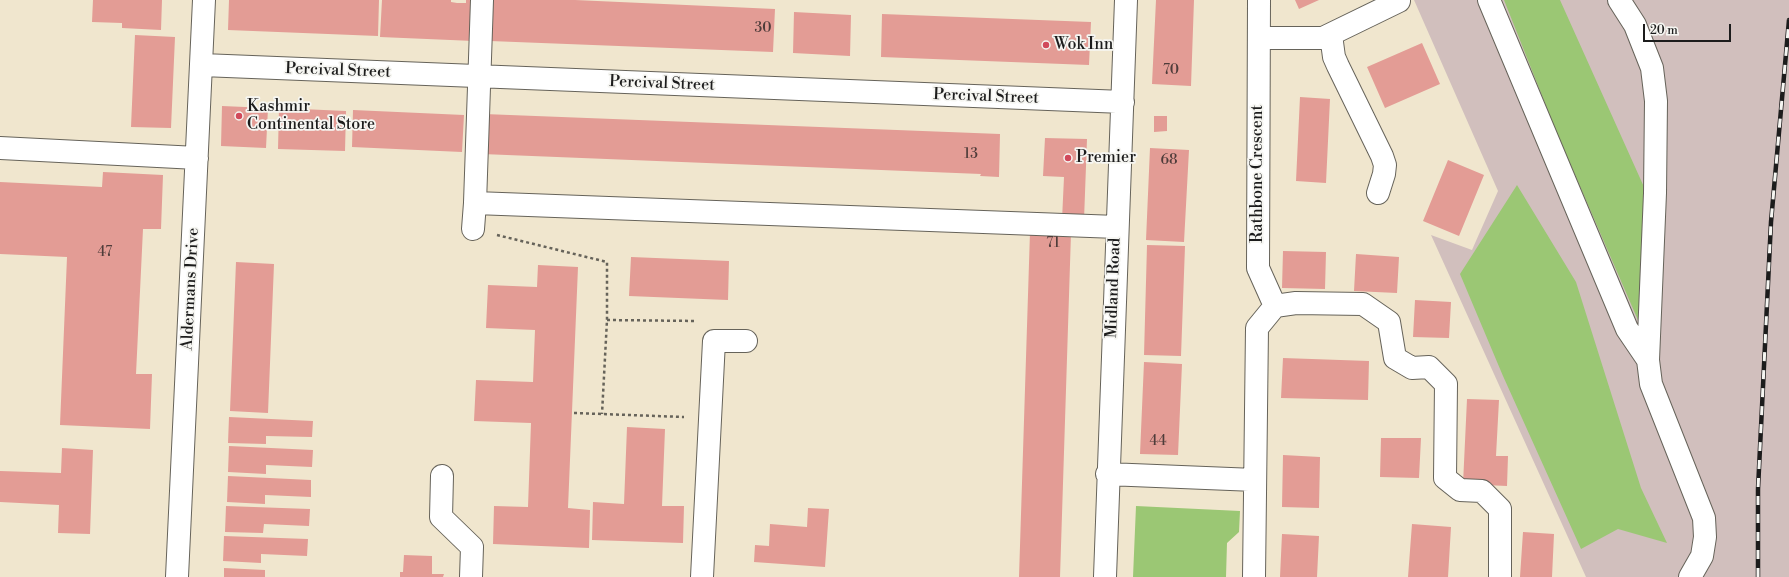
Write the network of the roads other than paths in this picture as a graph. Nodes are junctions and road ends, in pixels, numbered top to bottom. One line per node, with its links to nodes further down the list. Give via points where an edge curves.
1 (204, 0): 10 (street, Aldermans Drive)
2 (482, 0): 11 (street)
3 (1126, 0): 12 (street, Midland Road)
4 (1259, 0): 9 (street, Rathbone Crescent)
5 (1489, 0): 21 (street, via 1627,329)
6 (1620, 0): 21 (street, via 1635,25 1652,68 1656,101)
7 (1398, 1): 8 (street)
8 (1331, 35): 9 (street, via 1302,39); 15 (street, via 1334,57 1385,165)
9 (1259, 38): 19 (street, Rathbone Crescent, via 1258,268)
10 (202, 65): 11 (street, Percival Street); 14 (street, Aldermans Drive)
11 (479, 76): 12 (street, Percival Street); 16 (street)
12 (1123, 102): 17 (street, Midland Road)
13 (0, 148): 14 (street)
14 (197, 158): 25 (street, Aldermans Drive)
15 (1378, 193)
16 (475, 203): 17 (street); 18 (street)
17 (1117, 227): 22 (street, Midland Road)
18 (474, 229)
19 (1275, 306): 24 (street, via 1257,328); 30 (street, via 1296,303 1363,304 1389,322 1396,358 1412,368 1429,367 1446,384 1445,478 1460,490 1482,491 1500,509)
20 (746, 341): 27 (street, via 714,340)
21 (1648, 360): 31 (street, via 1651,384 1704,518 1702,556)
22 (1108, 474): 24 (street); 28 (street, Midland Road)
23 (442, 476): 26 (street, via 441,517 472,547)
24 (1255, 480): 29 (street)
25 (177, 577)
26 (471, 577)
27 (702, 577)
28 (1105, 577)
29 (1254, 577)
30 (1500, 577)
31 (1690, 577)

